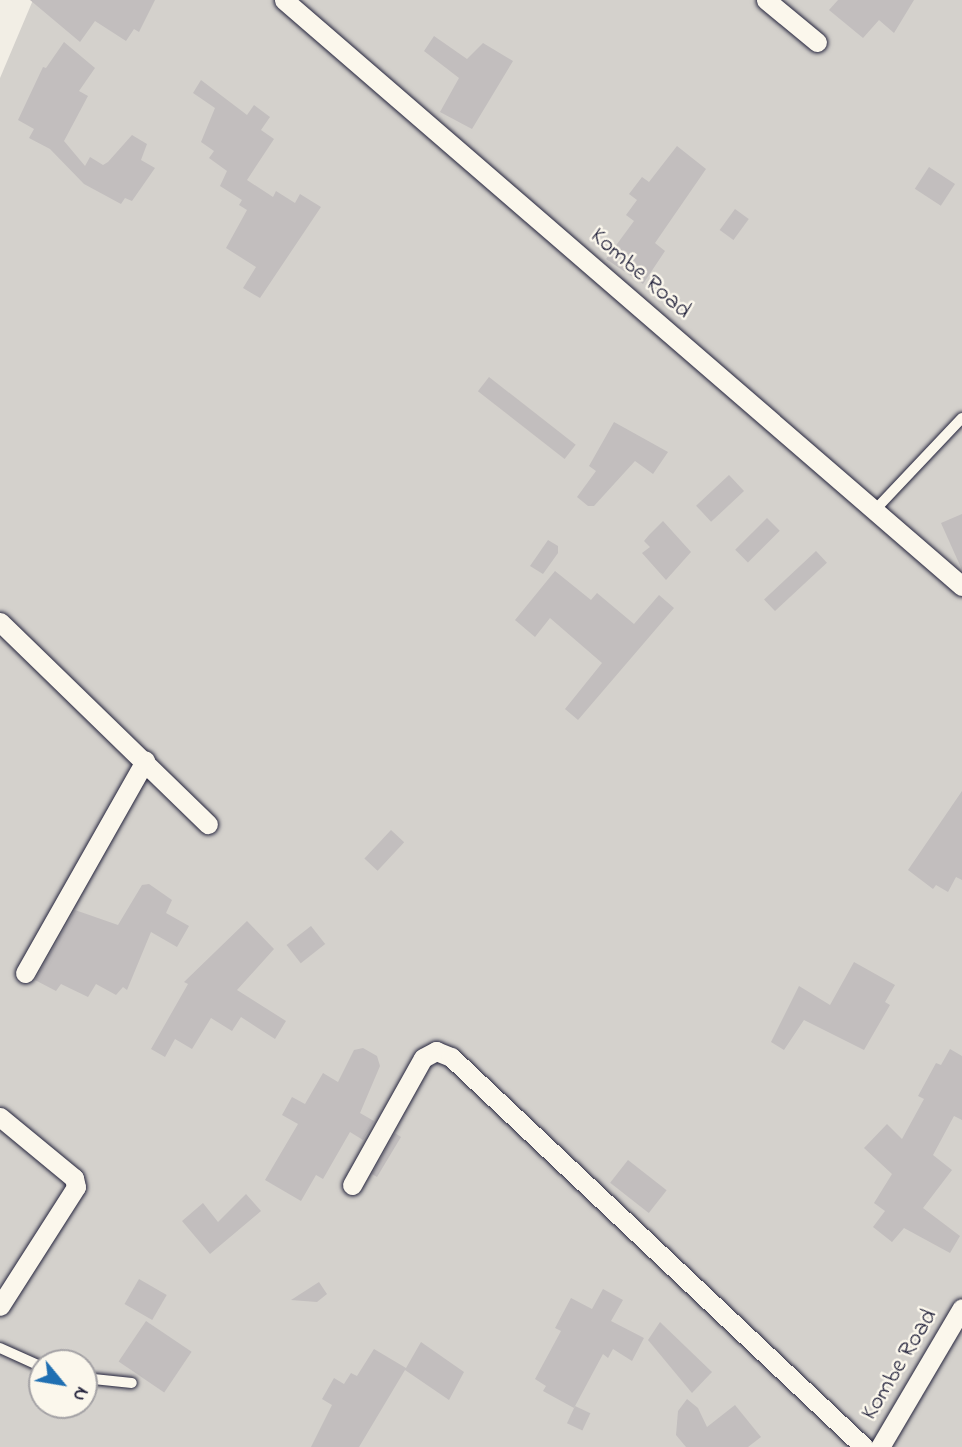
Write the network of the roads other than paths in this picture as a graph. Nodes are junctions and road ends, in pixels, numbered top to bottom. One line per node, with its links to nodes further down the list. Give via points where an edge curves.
1 (284, 0): 5 (street, Kombe Road)
2 (766, 0): 3 (street)
3 (817, 42)
4 (962, 418): 5 (lane)
5 (873, 511): 6 (street, Kombe Road)
6 (962, 586)
7 (0, 622): 8 (street)
8 (145, 761): 9 (street); 10 (street)
9 (208, 824)
10 (25, 973)
11 (0, 1117): 13 (street, via 74,1178 75,1187)
12 (352, 1185): 19 (street, via 423,1058 436,1051 450,1058)
13 (1, 1302)
14 (962, 1308): 20 (street, Kombe Road)
15 (0, 1348): 16 (lane)
16 (28, 1361)
17 (98, 1379): 18 (lane)
18 (132, 1383)
19 (864, 1447)
20 (880, 1447)

